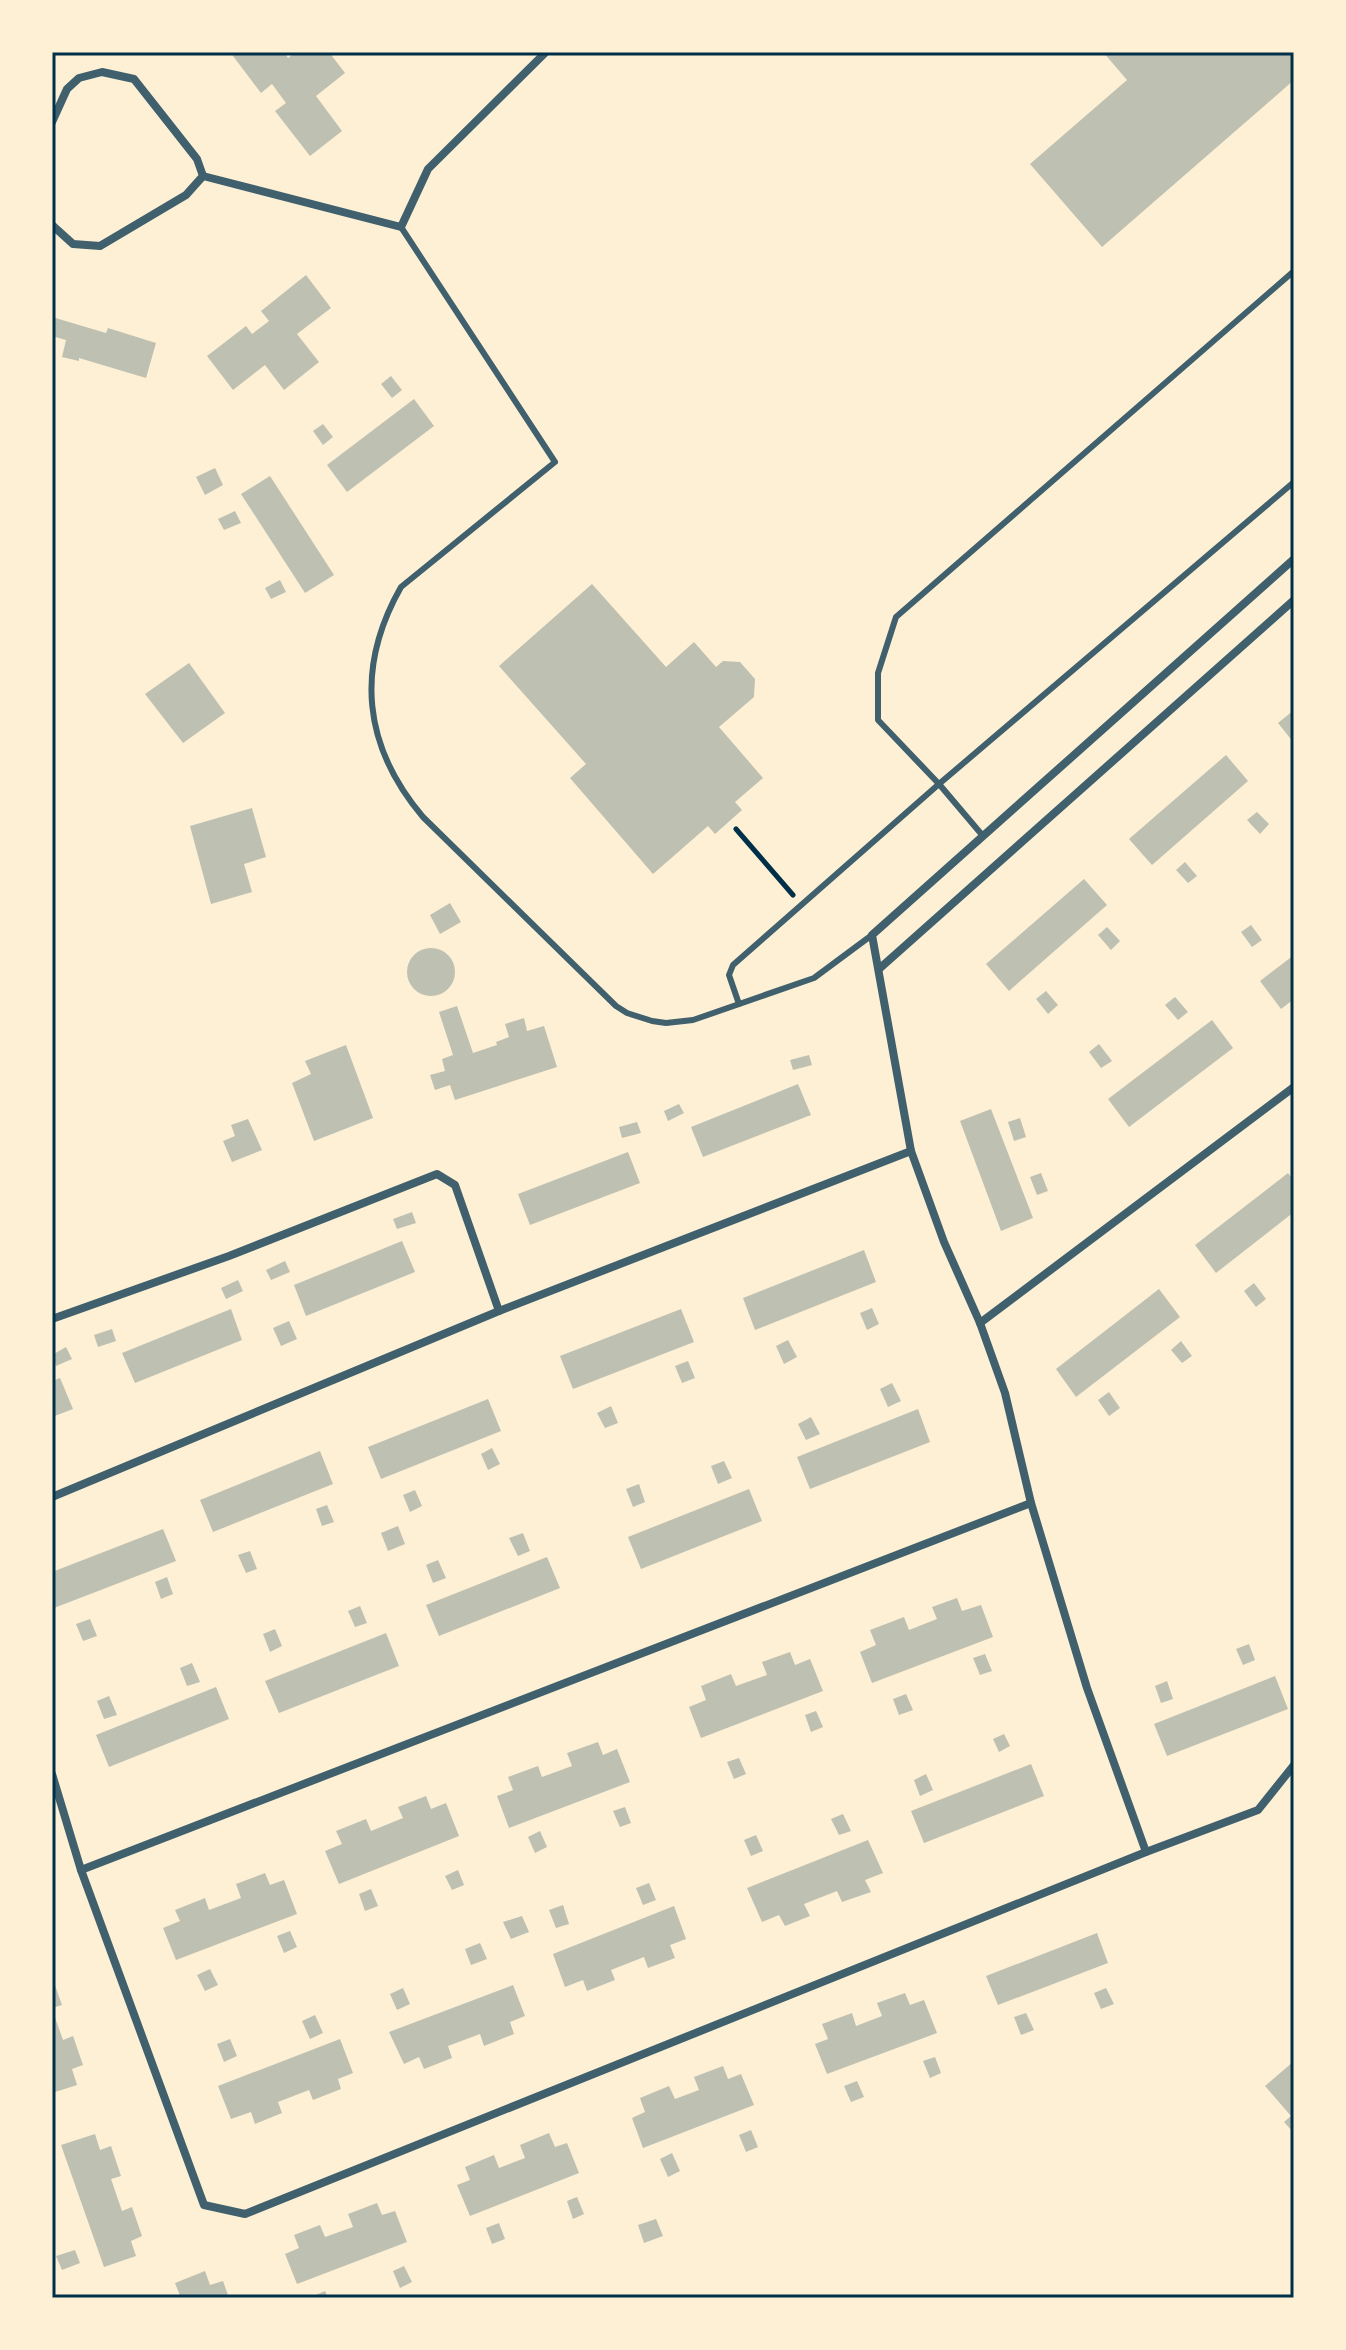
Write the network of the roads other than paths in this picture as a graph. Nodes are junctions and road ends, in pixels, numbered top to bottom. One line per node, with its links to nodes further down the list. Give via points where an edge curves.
1 (546, 52): 5 (street, via 428,169)
2 (52, 122): 3 (street, via 67,89 79,78 102,72 134,79 197,159)
3 (203, 176): 4 (street, via 186,195 100,246 73,244); 5 (street)
4 (52, 225)
5 (401, 227): 14 (lane, via 555,462 401,587 373,658 372,709 384,757 423,817 616,1006 666,1023)
6 (1294, 271): 10 (lane, via 896,617 878,673 878,720)
7 (1294, 482): 10 (lane)
8 (1294, 559): 11 (street)
9 (1294, 600): 13 (street)
10 (939, 784): 11 (lane); 14 (lane, via 733,965 729,975)
11 (983, 836): 12 (street)
12 (872, 935): 13 (street); 14 (lane, via 814,978)
13 (879, 969): 16 (street)
14 (739, 1004)
15 (1294, 1087): 19 (street)
16 (911, 1151): 17 (street); 19 (street)
17 (499, 1311): 18 (street, via 455,1185 437,1174); 20 (street)
18 (52, 1319)
19 (980, 1323): 21 (street, via 1005,1393)
20 (52, 1497)
21 (1031, 1503): 24 (street, via 1087,1688); 25 (street)
22 (1294, 1765): 24 (street, via 1258,1810)
23 (52, 1774): 25 (street)
24 (1146, 1852): 25 (street, via 245,2214 204,2205)
25 (81, 1870)

